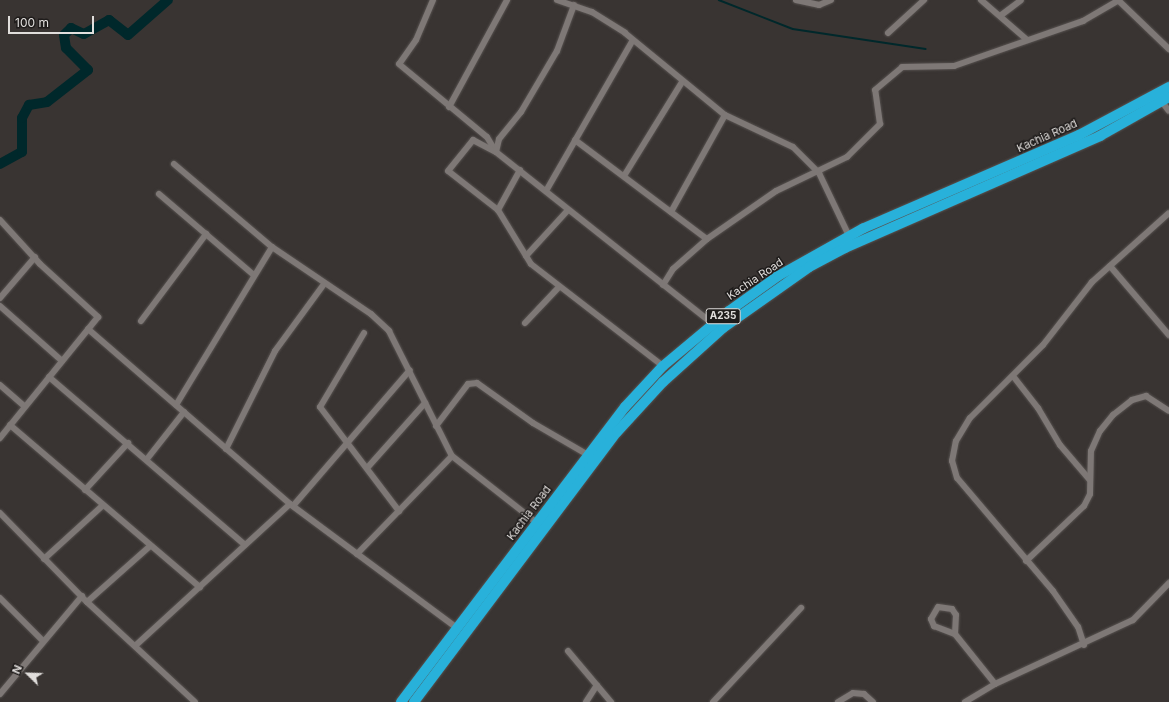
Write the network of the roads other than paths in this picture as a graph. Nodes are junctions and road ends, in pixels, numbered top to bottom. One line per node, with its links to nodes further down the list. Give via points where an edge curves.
1 (433, 0): 19 (street, via 416,40 399,64)
2 (507, 0): 19 (street)
3 (557, 0): 10 (street)
4 (796, 0): 5 (street, via 819,5)
5 (831, 0)
6 (924, 0): 12 (street)
7 (980, 0): 11 (street)
8 (1021, 0): 11 (street)
9 (1118, 0): 13 (street, via 1084,21); 15 (street)
10 (574, 5): 14 (street, via 592,12); 23 (street, via 557,51 521,112 499,139)
11 (1000, 16): 13 (street)
12 (888, 33)
13 (1026, 39): 26 (street, via 954,66 902,66 875,90 880,124 847,157)
14 (633, 40): 16 (street); 22 (street)
15 (1169, 49)
16 (682, 82): 21 (street); 27 (street)
17 (1169, 87): 36 (highway, Kachia Road / A235, via 1079,135)
18 (1165, 99): 20 (street); 105 (highway, Kachia Road / A235, via 1100,136 845,248 809,267 723,328 663,382 617,432)
19 (449, 107): 23 (street, via 487,137)
20 (1169, 111)
21 (725, 115): 26 (street, via 793,147); 32 (street)
22 (576, 140): 27 (street); 28 (street)
23 (496, 152): 25 (street); 30 (street, via 473,140 448,171)
24 (174, 164): 38 (street)
25 (520, 170): 28 (street); 30 (street)
26 (819, 173): 36 (street); 37 (street, via 776,191)
27 (624, 176): 32 (street)
28 (546, 191): 31 (street)
29 (159, 194): 35 (street)
30 (498, 210): 39 (street)
31 (568, 210): 39 (street); 44 (street)
32 (671, 212): 37 (street)
33 (1169, 213): 41 (street)
34 (0, 220): 40 (street)
35 (206, 234): 42 (street); 48 (street)
36 (849, 236): 50 (highway, Kachia Road / A235, via 778,276)
37 (707, 239): 44 (street, via 673,269)
38 (272, 247): 42 (street); 43 (street)
39 (526, 256): 45 (street, via 538,271)
40 (35, 257): 46 (street); 51 (street, via 97,314)
41 (1110, 266): 53 (street); 57 (street, via 1092,282 1064,320)
42 (254, 275): 61 (street)
43 (324, 284): 56 (street, via 371,314 389,331); 70 (street, via 275,351)
44 (663, 285): 50 (street)
45 (559, 287): 49 (street); 55 (street)
46 (0, 298)
47 (0, 306): 54 (street)
48 (141, 321)
49 (525, 323)
50 (713, 324): 55 (highway, Kachia Road / A235)
51 (88, 329): 54 (street); 61 (street)
52 (364, 333): 68 (street, via 320,407)
53 (1169, 335)
54 (62, 361): 58 (street)
55 (664, 366): 71 (highway, Kachia Road / A235)
56 (410, 370): 60 (street); 68 (street)
57 (1013, 376): 75 (street, via 1038,408 1060,445); 86 (street, via 970,418 956,441 952,461 957,478)
58 (49, 377): 62 (street); 69 (street)
59 (0, 385): 62 (street)
60 (425, 403): 66 (street); 74 (street)
61 (176, 405): 64 (street)
62 (24, 406): 65 (street)
63 (1169, 410): 75 (street, via 1146,396 1132,400 1114,415 1100,431 1091,452)
64 (184, 412): 70 (street); 73 (street)
65 (10, 425): 67 (street); 76 (street)
66 (436, 426): 71 (street, via 468,384 476,383 533,423); 72 (street)
67 (0, 438)
68 (347, 441): 74 (street); 77 (street)
69 (128, 443): 73 (street); 76 (street)
70 (226, 449): 77 (street)
71 (588, 454): 81 (highway, Kachia Road / A235)
72 (452, 456): 79 (street); 81 (street)
73 (147, 459): 82 (street)
74 (368, 467): 79 (street)
75 (1088, 479): 86 (street, via 1090,494 1084,506)
76 (85, 490): 78 (street)
77 (291, 505): 82 (street); 84 (street)
78 (102, 506): 83 (street); 85 (street)
79 (399, 511): 84 (street)
80 (0, 513): 85 (street)
81 (537, 522): 93 (highway, Kachia Road / A235)
82 (245, 545): 88 (street)
83 (150, 546): 88 (street); 91 (street)
84 (357, 554): 93 (street)
85 (44, 559): 89 (street)
86 (1026, 561): 96 (street, via 1078,627)
87 (1169, 583): 96 (street, via 1133,620)
88 (200, 587): 97 (street)
89 (82, 596): 91 (street); 95 (street)
90 (0, 598): 95 (street)
91 (88, 602): 97 (street)
92 (800, 608): 108 (street)
93 (457, 628): 104 (highway, Kachia Road / A235)
94 (955, 634): 94 (street, via 934,626 931,619 938,607 952,609 956,615); 99 (street)
95 (43, 641): 101 (street)
96 (1084, 645): 99 (street)
97 (135, 646): 103 (street)
98 (568, 651): 100 (street)
99 (995, 684): 111 (street)
100 (597, 685): 106 (street); 107 (street)
101 (2, 686): 102 (street)
102 (0, 694)
103 (195, 702)
104 (401, 702)
105 (414, 702)
106 (586, 702)
107 (611, 702)
108 (713, 702)
109 (838, 702): 110 (street, via 853,693 864,694)
110 (873, 702)
111 (965, 702)

